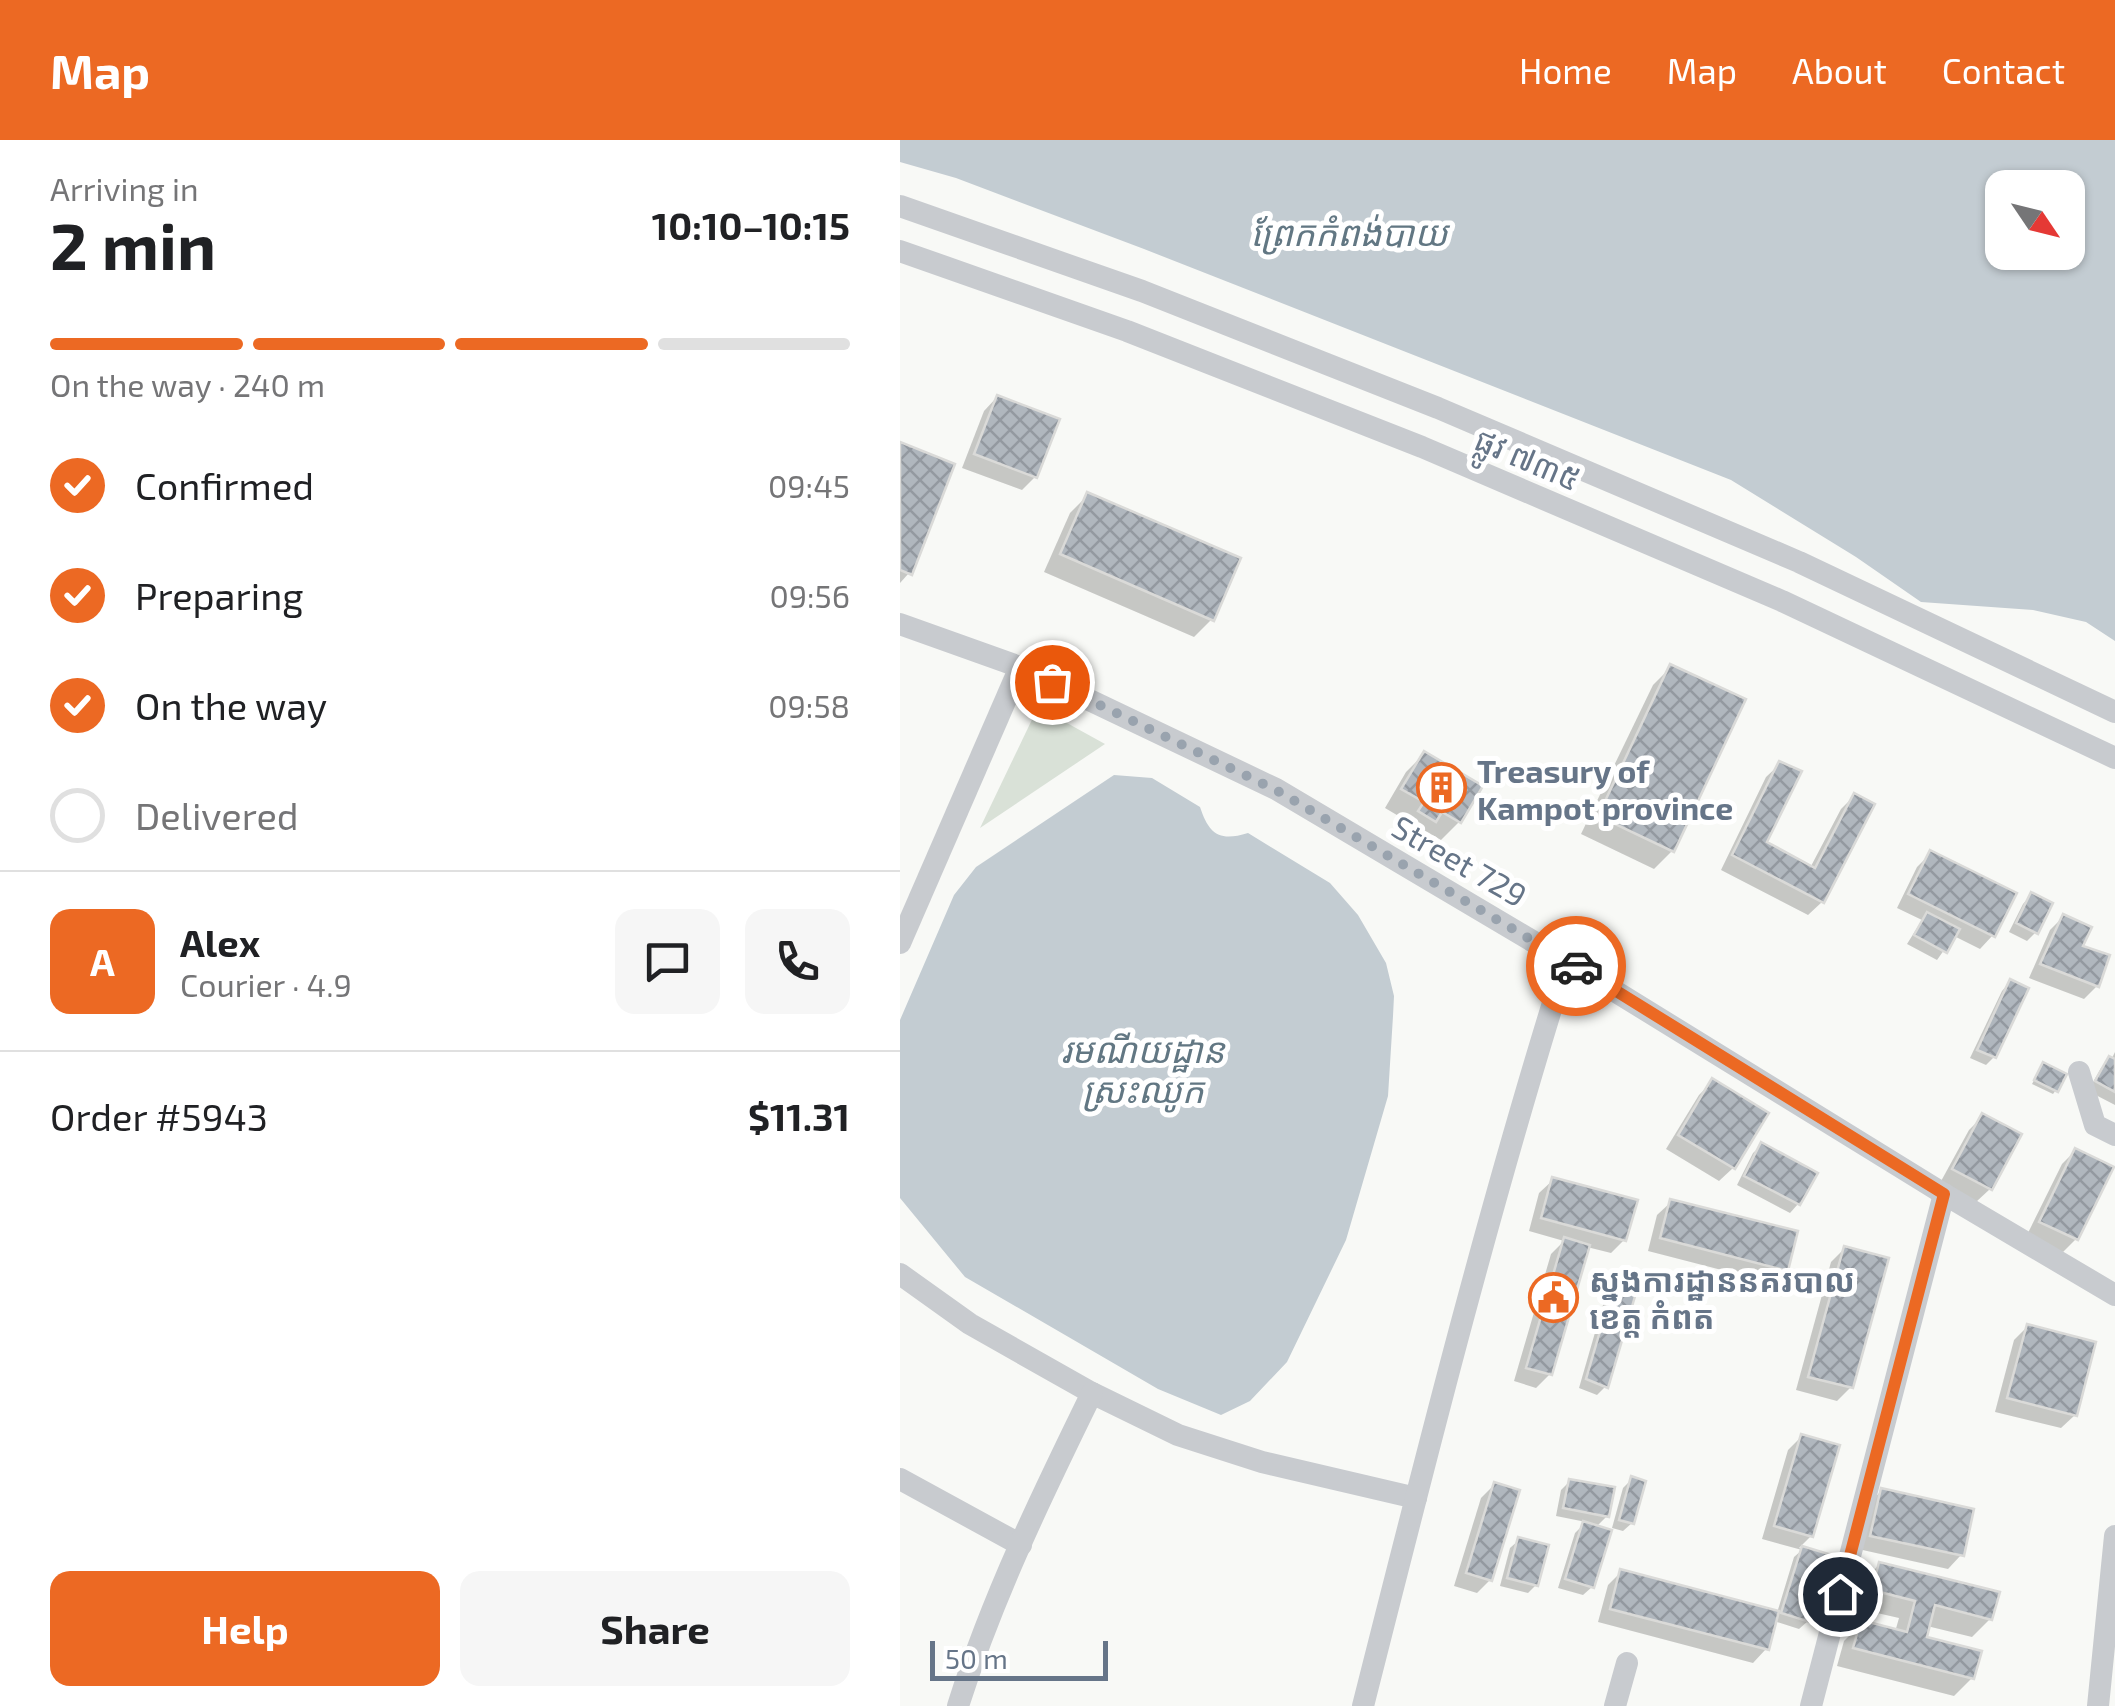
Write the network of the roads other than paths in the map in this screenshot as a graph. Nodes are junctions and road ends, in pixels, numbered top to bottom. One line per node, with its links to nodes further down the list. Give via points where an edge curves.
1 (900, 206): 5 (street, via 1438,408 1799,562)
2 (900, 251): 6 (street, ផ្លូវ ៧៣៥, via 1422,447 1782,601)
3 (900, 624): 4 (street, Street 729)
4 (1020, 667): 7 (street); 8 (street, Street 729, via 1276,790)
5 (2115, 712)
6 (2115, 758)
7 (900, 944)
8 (1566, 961): 11 (street, Street 729); 16 (street)
9 (2079, 1072): 10 (street, via 2095,1124)
10 (2115, 1135)
11 (1944, 1194): 13 (street, Street 729); 20 (street)
12 (900, 1274): 14 (street, via 970,1324)
13 (2115, 1295)
14 (1092, 1393): 16 (street, via 1178,1435); 18 (street)
15 (900, 1479): 18 (street)
16 (1416, 1498): 22 (street)
17 (2115, 1536): 24 (street)
18 (1021, 1544): 21 (street)
19 (1627, 1663): 23 (street)
20 (1815, 1705)
21 (958, 1706)
22 (1363, 1706)
23 (1616, 1706)
24 (2098, 1706)

